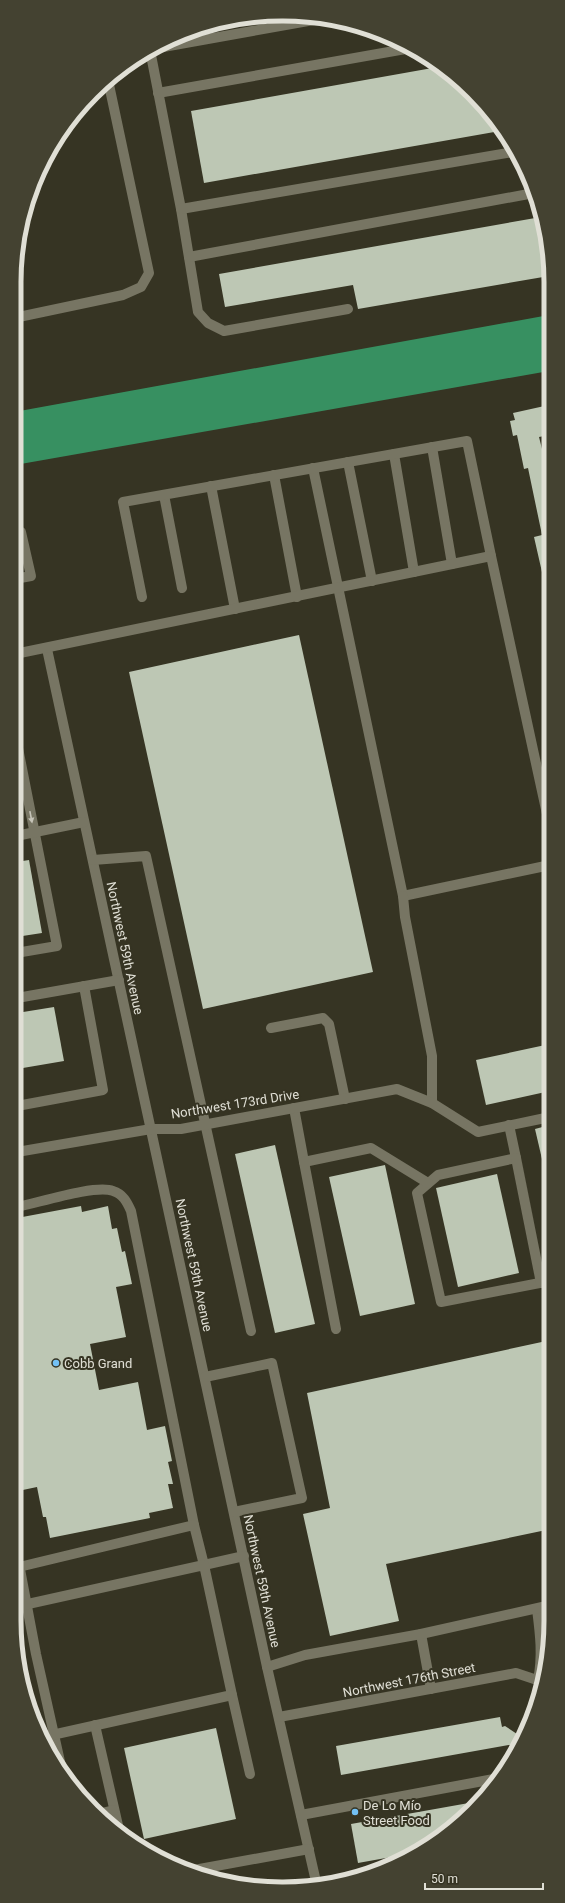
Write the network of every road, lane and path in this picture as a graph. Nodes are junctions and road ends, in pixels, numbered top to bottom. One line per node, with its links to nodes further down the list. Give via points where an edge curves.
1 (302, 22): 2 (street)
2 (173, 45)
3 (401, 50): 6 (street)
4 (151, 56): 6 (street)
5 (109, 87): 12 (street, via 149,273 141,287 123,295)
6 (158, 93): 9 (street)
7 (509, 153): 9 (street)
8 (529, 194): 10 (street)
9 (181, 208): 10 (street)
10 (189, 257): 11 (street, via 198,312 208,323 224,331)
11 (348, 309)
12 (21, 317)
13 (432, 447): 14 (street); 21 (street, via 467,441); 22 (street)
14 (394, 454): 15 (street); 23 (street)
15 (348, 462): 16 (street); 25 (street)
16 (313, 468): 17 (street); 27 (street)
17 (274, 475): 18 (street); 29 (street)
18 (211, 486): 19 (street); 30 (street)
19 (164, 495): 26 (street); 28 (street, via 124,502)
20 (21, 532): 24 (street, via 30,576)
21 (491, 556): 22 (street); 34 (street)
22 (452, 564): 23 (street)
23 (414, 572): 25 (street)
24 (21, 578)
25 (372, 581): 27 (street)
26 (182, 588)
27 (338, 588): 29 (street); 40 (street)
28 (142, 597)
29 (297, 597): 30 (street)
30 (235, 609): 31 (street)
31 (47, 649): 32 (street); 35 (street, Northwest 59th Avenue)
32 (21, 653)
33 (21, 764): 36 (street, one-way to 36)
34 (544, 800)
35 (84, 822): 36 (street); 38 (street, Northwest 59th Avenue)
36 (34, 832): 37 (street); 41 (street, via 57,946)
37 (21, 835)
38 (92, 860): 42 (street, Northwest 59th Avenue); 51 (street, via 146,856)
39 (544, 866): 40 (street)
40 (403, 896): 47 (street, via 432,1056)
41 (21, 952)
42 (118, 980): 43 (street); 53 (street, Northwest 59th Avenue)
43 (84, 986): 44 (street); 48 (street, via 103,1090)
44 (21, 997)
45 (271, 1028): 46 (street, via 323,1018 329,1024)
46 (345, 1099): 47 (street, Northwest 173rd Drive, via 397,1089); 49 (street, Northwest 173rd Drive)
47 (432, 1104): 52 (street, Northwest 173rd Drive, via 478,1132)
48 (21, 1105)
49 (294, 1108): 51 (street, Northwest 173rd Drive); 56 (street)
50 (544, 1118): 52 (street, Northwest 173rd Drive)
51 (207, 1124): 53 (street, Northwest 173rd Drive); 62 (street)
52 (509, 1125): 55 (street)
53 (151, 1129): 54 (street, Northwest 173rd Drive); 63 (street, Northwest 59th Avenue)
54 (21, 1151)
55 (516, 1158): 57 (street, via 438,1175); 59 (street)
56 (304, 1162): 57 (street, via 371,1148); 61 (street)
57 (428, 1183): 60 (street, via 417,1193 441,1302)
58 (21, 1206): 65 (street, via 98,1189 115,1191 128,1203)
59 (544, 1274)
60 (544, 1282)
61 (336, 1329)
62 (251, 1331)
63 (205, 1377): 64 (street, Northwest 59th Avenue); 64 (street, via 272,1363 302,1498)
64 (234, 1512): 66 (street, Northwest 59th Avenue)
65 (194, 1525): 67 (street); 68 (street)
66 (244, 1556): 68 (street); 75 (street, Northwest 59th Avenue)
67 (21, 1565)
68 (204, 1565): 70 (street); 78 (street)
69 (21, 1585): 70 (street)
70 (23, 1605): 81 (street)
71 (544, 1607): 72 (street)
72 (537, 1608): 73 (street); 74 (street, via 542,1641)
73 (421, 1634): 75 (street, via 305,1655); 77 (street)
74 (541, 1659)
75 (268, 1667): 79 (street, Northwest 59th Avenue)
76 (537, 1680): 77 (street, Northwest 176th Street, via 516,1673)
77 (431, 1689): 79 (street, Northwest 176th Street)
78 (232, 1695): 80 (street); 84 (street)
79 (278, 1717): 88 (street, Northwest 59th Avenue)
80 (95, 1725): 81 (street); 86 (street)
81 (54, 1734): 82 (street); 83 (street)
82 (48, 1735)
83 (59, 1756)
84 (250, 1774)
85 (490, 1780): 88 (street)
86 (114, 1810): 87 (street); 89 (street)
87 (105, 1812)
88 (301, 1815): 90 (street, Northwest 59th Avenue)
89 (117, 1823)
90 (309, 1849): 91 (street); 92 (street, Northwest 59th Avenue)
91 (201, 1869)
92 (316, 1880)

